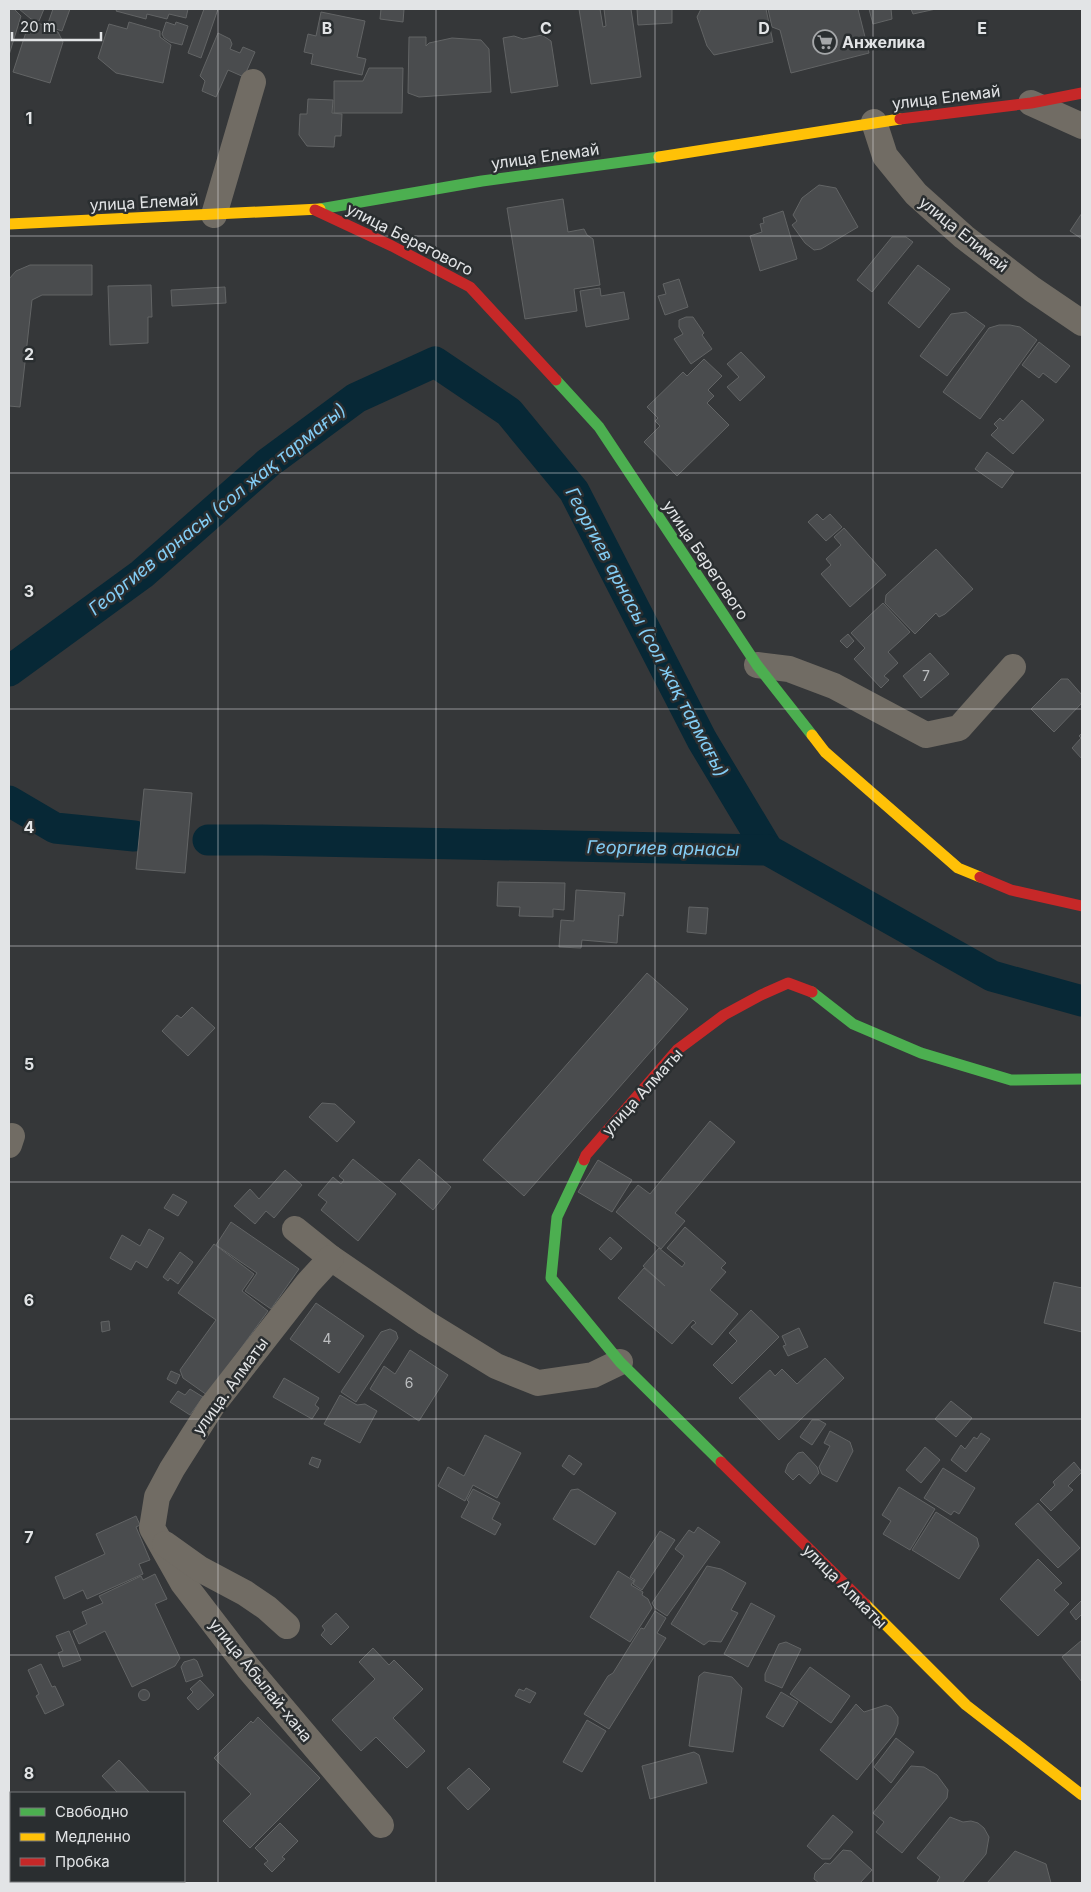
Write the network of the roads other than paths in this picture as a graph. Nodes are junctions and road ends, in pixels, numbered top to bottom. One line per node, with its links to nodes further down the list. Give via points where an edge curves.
1 (253, 82): 7 (street)
2 (1082, 93): 3 (street, улица Елемай)
3 (1031, 103): 4 (street, улица Елемай); 5 (street)
4 (874, 122): 6 (street, улица Елемай, via 684,154 482,181); 9 (street, улица Елимай, via 885,156 916,194 964,237)
5 (1082, 126)
6 (315, 210): 7 (street, улица Елемай); 10 (street, улица Берегового, via 470,287 599,427)
7 (214, 215): 8 (street, улица Елемай)
8 (9, 224)
9 (1082, 323)
10 (757, 665): 11 (street, via 789,669 834,686 926,735 959,728); 12 (street, улица Берегового, via 825,752 958,868 1010,890)
11 (1013, 667)
12 (1082, 906)
13 (1082, 1079): 16 (street, улица Алматы, via 1010,1080 921,1053 853,1024 816,994 788,983 724,1015 677,1050 586,1155 557,1217 550,1278)
14 (295, 1229): 15 (street)
15 (330, 1258): 16 (street, via 496,1366 538,1383 593,1376); 17 (street, улица. Алматы, via 212,1406 172,1469 157,1497)
16 (620, 1362): 19 (street, улица Алматы, via 966,1705)
17 (155, 1534): 18 (street, via 200,1569 245,1592); 20 (street, улица Абылай-хана, via 183,1583 250,1669)
18 (287, 1626)
19 (1082, 1795)
20 (382, 1825)

